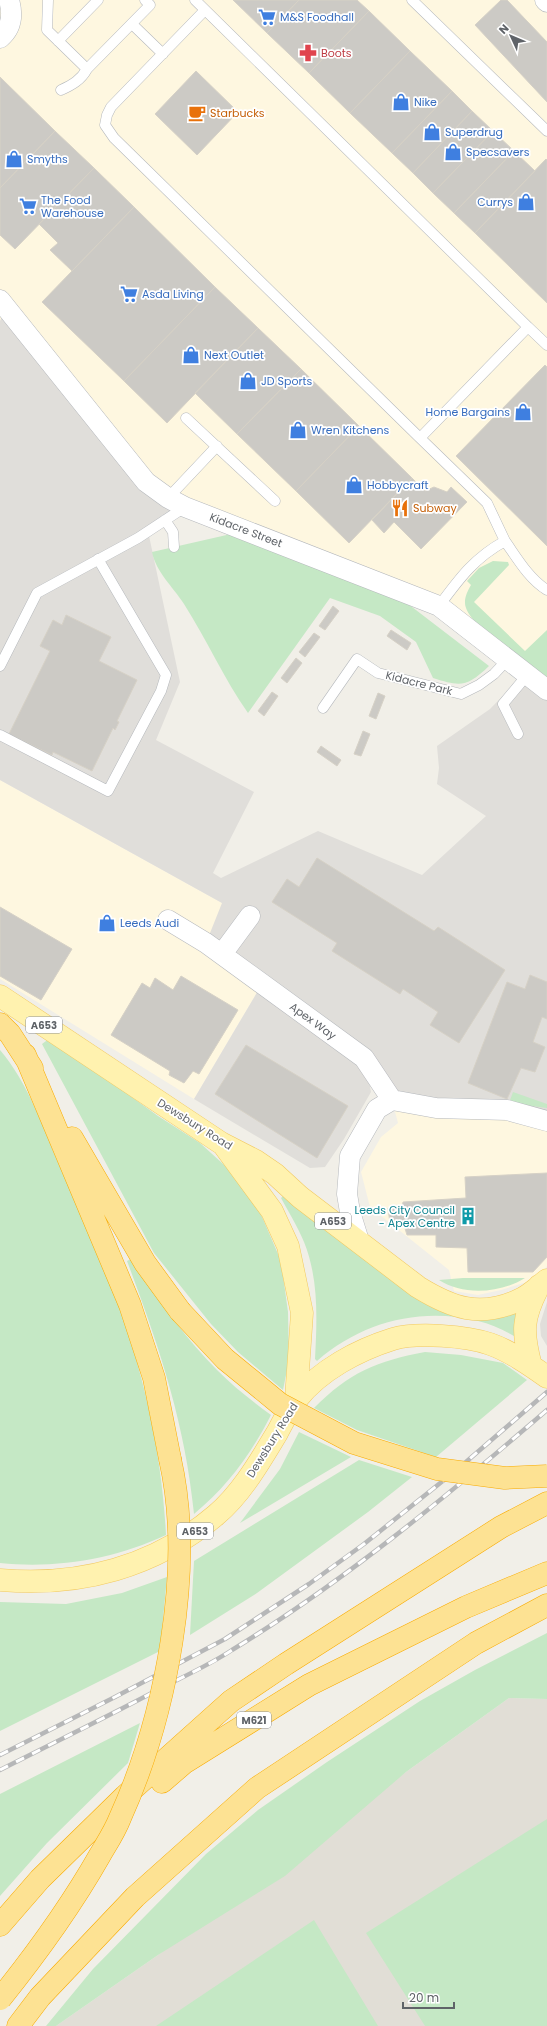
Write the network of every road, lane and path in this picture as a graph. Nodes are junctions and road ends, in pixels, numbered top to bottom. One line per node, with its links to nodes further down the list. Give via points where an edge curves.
1 (9, 0): 9 (street, via 11,19)
2 (48, 0): 10 (lane, via 47,30)
3 (98, 0): 10 (lane)
4 (145, 0): 8 (lane, via 150,5)
5 (195, 0): 7 (lane)
6 (412, 0): 14 (lane)
7 (205, 10): 11 (lane); 16 (lane)
8 (132, 24): 11 (lane); 12 (lane)
9 (0, 38)
10 (58, 41): 12 (lane)
11 (163, 54): 19 (lane, via 112,107 105,125 114,138)
12 (87, 69): 13 (lane, via 84,76 74,84)
13 (60, 90)
14 (547, 131)
15 (2, 310): 22 (street, Kidacre Street, via 146,482)
16 (528, 327): 17 (lane); 19 (lane)
17 (547, 345)
18 (186, 418): 20 (lane)
19 (420, 438): 24 (lane, via 487,503)
20 (217, 446): 21 (lane); 22 (lane)
21 (275, 501)
22 (176, 502): 23 (lane); 28 (street, Kidacre Street)
23 (165, 520): 25 (lane, via 173,532); 26 (lane)
24 (505, 541): 27 (lane, via 521,564 540,586); 28 (lane, via 476,560)
25 (174, 547)
26 (98, 559): 30 (lane, via 37,593); 35 (lane, via 166,675 161,691 108,791)
27 (547, 590)
28 (439, 606): 29 (street, Kidacre Street)
29 (508, 659): 31 (street, Kidacre Street); 33 (lane, Kidacre Park, via 494,674 461,694 378,673 357,659)
30 (0, 666)
31 (528, 674): 32 (street, Kidacre Street); 34 (lane, via 503,704)
32 (547, 690)
33 (323, 708)
34 (518, 734)
35 (0, 735)
36 (250, 916): 38 (street)
37 (168, 920): 38 (street, Apex Way)
38 (222, 954): 42 (street, Apex Way, via 364,1058)
39 (0, 996): 44 (main road, Dewsbury Road / A653)
40 (0, 1024): 41 (highway)
41 (25, 1055): 49 (highway, bridge, via 145,1263 180,1311 225,1359 280,1404 354,1443 437,1469 505,1478); 55 (highway, bridge, via 130,1305 154,1378 175,1483 178,1588 170,1653 151,1736 120,1819 79,1893 32,1960)
42 (392, 1100): 43 (street, via 436,1108 507,1110); 45 (street, via 377,1109 350,1156 347,1194)
43 (547, 1122)
44 (222, 1143): 45 (main road, Dewsbury Road / A653, via 275,1174 300,1197); 48 (main road, A653, via 272,1211 288,1246 302,1313)
45 (359, 1241): 46 (main road, Dewsbury Road / A653, via 418,1287 443,1302 464,1308 494,1309 520,1300)
46 (543, 1283): 47 (main road, A653, via 528,1306 524,1339)
47 (539, 1371): 48 (main road, Dewsbury Road / A653, via 491,1344 456,1337 394,1339 344,1359)
48 (296, 1399): 52 (main road, Dewsbury Road / A653, via 244,1485 218,1513 161,1553 141,1562 90,1576 45,1581)
49 (547, 1476)
50 (547, 1503): 54 (highway, via 501,1527 231,1701 125,1796 40,1879)
51 (547, 1573): 54 (highway, M621, via 466,1607 309,1685 184,1763 52,1875)
52 (0, 1580)
53 (547, 1605): 56 (highway, via 476,1643 257,1788 135,1897 40,1997)
54 (0, 1926)
55 (0, 1999)
56 (18, 2026)

